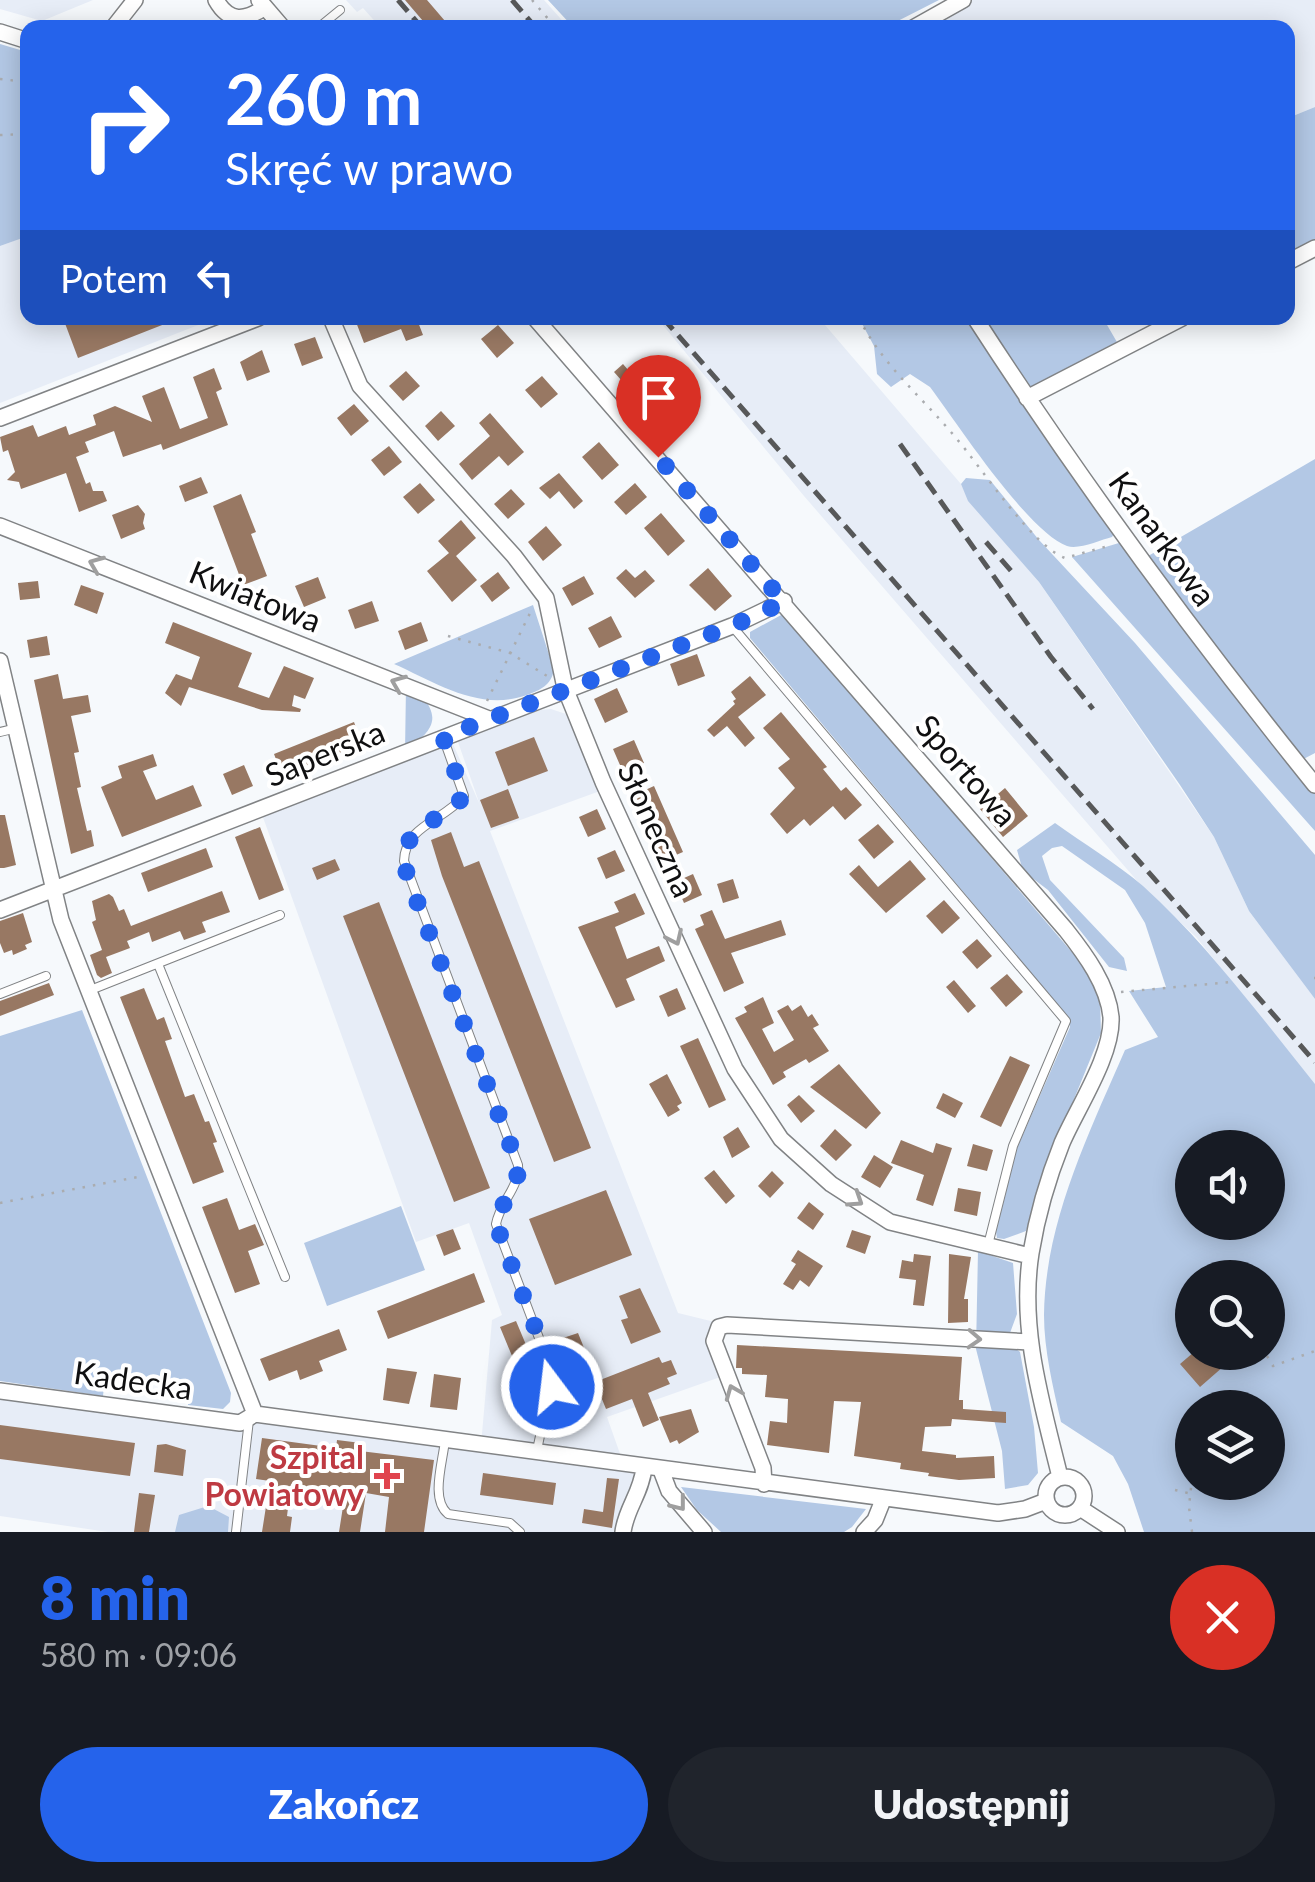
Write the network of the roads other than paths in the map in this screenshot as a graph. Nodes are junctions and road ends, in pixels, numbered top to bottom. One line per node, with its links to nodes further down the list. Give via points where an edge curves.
1 (136, 0): 6 (street)
2 (216, 0): 4 (street, via 223,12 240,19)
3 (963, 0): 8 (street)
4 (262, 4)
5 (340, 10): 7 (lane)
6 (120, 20)
7 (328, 20)
8 (927, 20)
9 (240, 325): 15 (street)
10 (334, 325): 20 (street, Słoneczna, via 360,386 546,598)
11 (541, 325): 17 (street, Sportowa)
12 (980, 325): 14 (street, Kanarkowa)
13 (1168, 325): 14 (street)
14 (1027, 398): 24 (street, Kanarkowa, via 1222,670)
15 (0, 418)
16 (0, 526): 21 (street, Kwiatowa, one-way to 16)
17 (784, 602): 18 (street, Saperska); 34 (street, Sportowa, via 1066,930 1104,993 1111,1020 1106,1047 1060,1150)
18 (732, 626): 20 (street, Saperska); 33 (lane, via 1066,1021 1013,1146)
19 (0, 661): 22 (street)
20 (559, 684): 21 (street, Saperska); 33 (street, Słoneczna, one-way to 33, via 732,1065 781,1139 831,1184 890,1222)
21 (489, 719): 23 (street, Saperska)
22 (8, 730): 25 (street, via 44,838)
23 (443, 737): 25 (street, Saperska); 40 (lane, via 464,796 412,834 404,861 518,1165 496,1224 553,1375)
24 (1315, 784)
25 (53, 890): 26 (street, Saperska); 31 (street)
26 (0, 910)
27 (280, 916): 28 (lane)
28 (158, 964): 31 (lane); 35 (lane)
29 (46, 976): 32 (lane)
30 (0, 978): 32 (lane)
31 (88, 991): 38 (street)
32 (3, 993)
33 (988, 1246): 34 (street, Słoneczna)
34 (1030, 1256): 36 (street, Sportowa)
35 (285, 1277)
36 (1029, 1342): 43 (street, Sportowa); 44 (street, one-way to 36, via 714,1342 719,1327)
37 (0, 1391): 38 (street, Kadecka, via 240,1423)
38 (252, 1417): 39 (street, Kadecka); 48 (lane)
39 (445, 1440): 40 (street, Kadecka); 49 (lane, via 440,1508 510,1523)
40 (536, 1453): 41 (street, Kadecka)
41 (644, 1468): 42 (street, Kadecka); 50 (street)
42 (662, 1470): 44 (street, Kadecka); 51 (street, one-way to 51, via 668,1491)
43 (1060, 1477): 46 (street, via 1050,1484); 47 (street, via 1081,1485)
44 (764, 1484): 45 (street, Kadecka)
45 (883, 1500): 46 (street, Kadecka, via 998,1513); 52 (street)
46 (1046, 1501): 47 (street, via 1061,1515)
47 (1080, 1508): 53 (street)
48 (236, 1532)
49 (520, 1532)
50 (623, 1532)
51 (704, 1532)
52 (864, 1532)
53 (1117, 1532)

